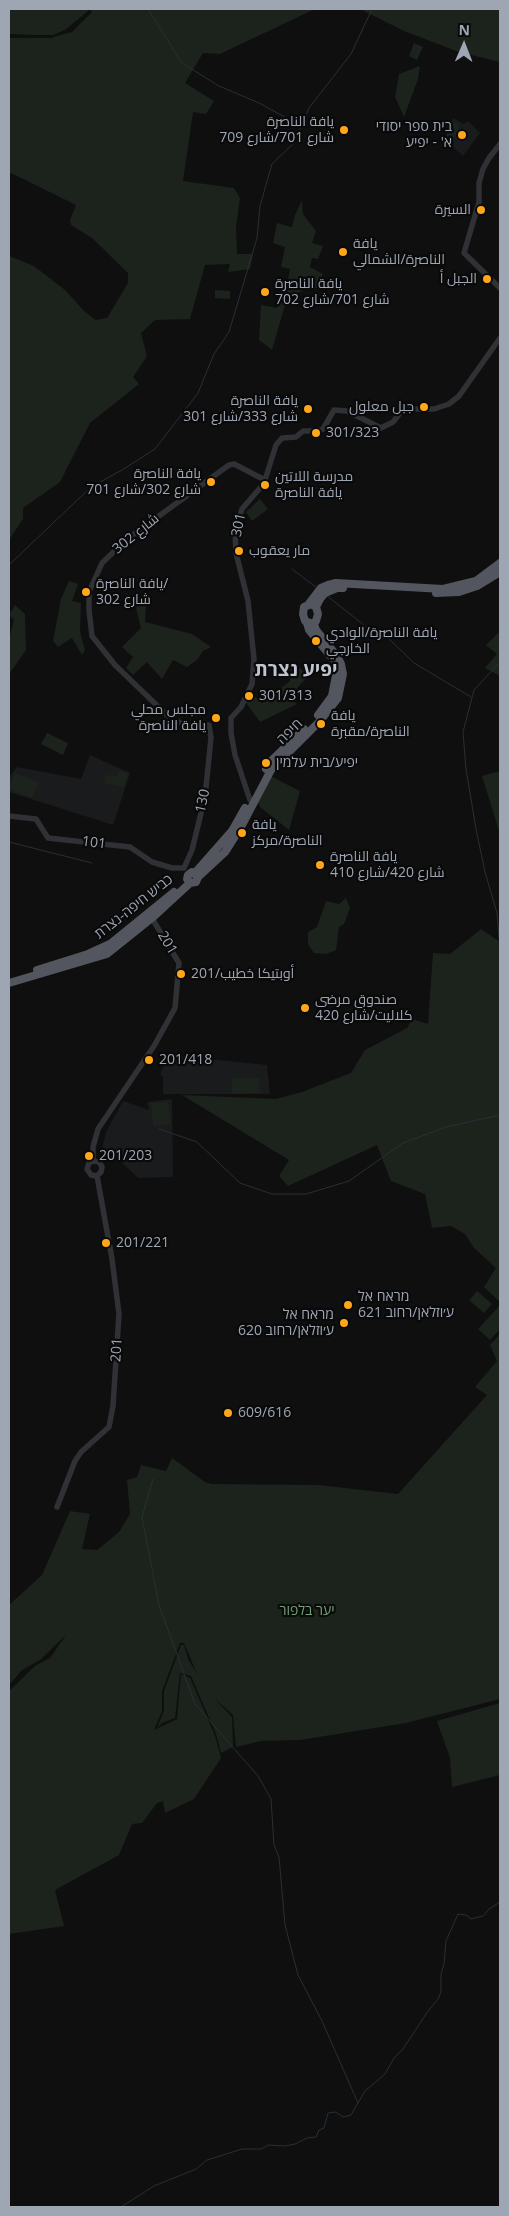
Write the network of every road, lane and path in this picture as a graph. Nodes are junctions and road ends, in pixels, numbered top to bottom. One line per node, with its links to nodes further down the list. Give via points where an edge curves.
1 (500, 144): 2 (street, via 483,169 479,202 464,253)
2 (500, 288)
3 (500, 338): 4 (street, 301, via 460,396 449,404 434,409 403,409 393,422 381,428 347,411 334,410 323,429 303,431 296,437 282,438 278,442)
4 (265, 480): 9 (street, شارع 302, via 234,464 229,465 126,540 102,563 89,592 92,636 116,665 170,718 190,727); 10 (street, 301, via 242,509 235,532 236,553 248,601 254,659 252,684 241,707 231,718 231,733)
5 (500, 563): 7 (highway, via 476,581 443,589 336,583 321,588)
6 (500, 572): 7 (highway, via 477,586 443,594 337,588)
7 (312, 606): 8 (highway, via 318,617); 8 (highway, via 303,611)
8 (310, 623): 10 (highway, חיפה, via 311,632 334,660 338,674 335,686 328,703 272,760); 12 (highway, חיפה, via 341,664 343,674 338,698 319,722 274,766 225,852)
9 (209, 726): 12 (street, 130, via 211,738 205,797 192,850)
10 (250, 800): 12 (highway, חיפה, via 232,832)
11 (9, 816): 12 (street, 101, via 36,820 48,838 130,847 152,862)
12 (191, 876): 13 (highway, כביש חיפה-נצרת)
13 (151, 916): 14 (highway, כביש חיפה-נצרת, via 101,948); 15 (highway, כביש חיפה-נצרת, via 107,954); 16 (street, 201, via 179,963 174,1008 154,1046 98,1129)
14 (9, 978)
15 (9, 983)
16 (93, 1161): 17 (street, via 102,1167); 17 (street, via 87,1169 91,1175)
17 (97, 1176): 18 (street, 201, via 119,1314 113,1406 109,1427 75,1461)
18 (57, 1507)

